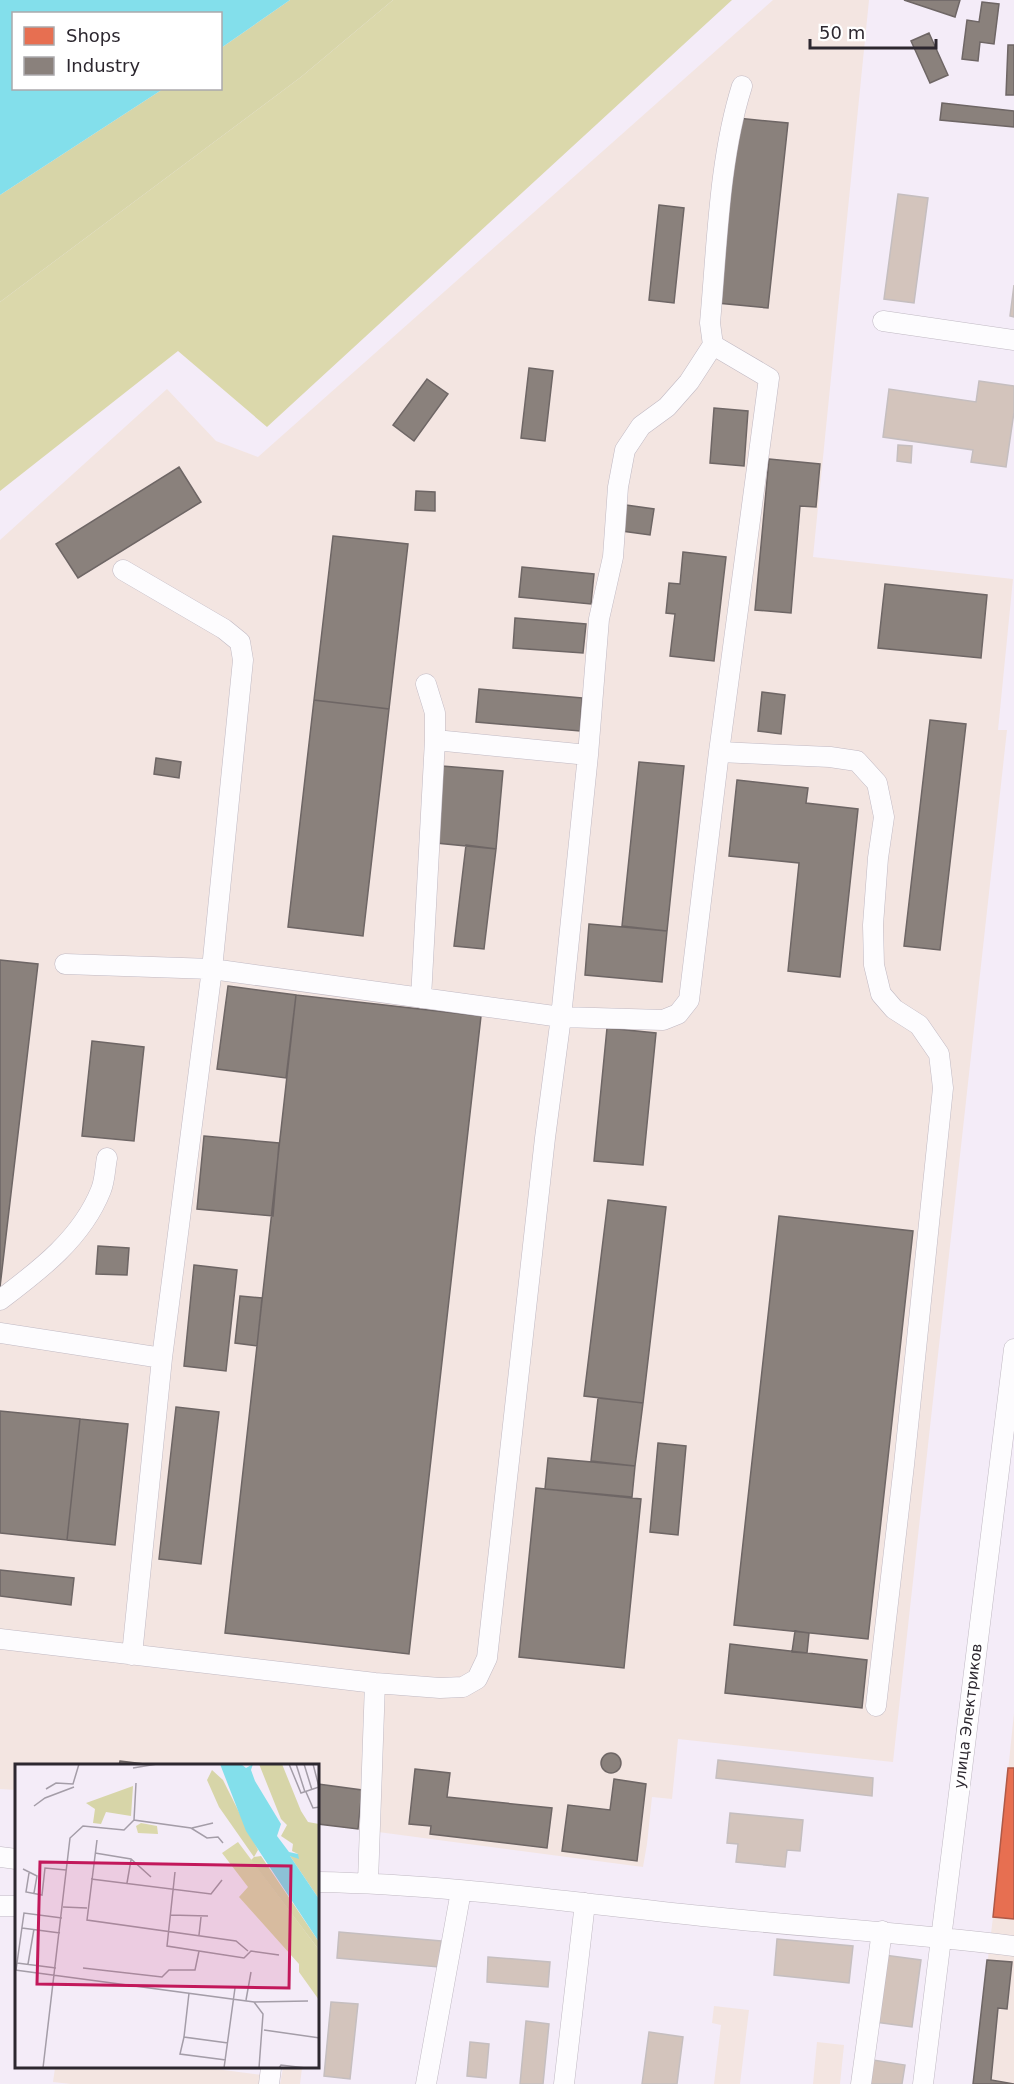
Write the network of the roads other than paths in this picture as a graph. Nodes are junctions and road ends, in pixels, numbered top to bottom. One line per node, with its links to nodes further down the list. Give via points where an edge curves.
1 (742, 86): 4 (street, via 726,159 710,323)
2 (883, 321): 3 (street)
3 (1014, 340)
4 (713, 345): 8 (street, via 769,378); 9 (street, via 689,382 667,407 641,426 625,450 613,557 599,619)
5 (123, 570): 11 (street, via 240,642 243,660)
6 (426, 684): 7 (street, via 435,713)
7 (435, 740): 9 (street); 12 (street)
8 (719, 753): 13 (street, via 689,1000 678,1014 663,1020); 22 (street, via 830,756 857,761 877,783 884,818 873,925 876,975 881,994 894,1009 919,1025 939,1054 943,1088)
9 (588, 755): 13 (street)
10 (65, 964): 11 (street)
11 (212, 969): 12 (street); 18 (street)
12 (421, 998): 13 (street)
13 (561, 1017): 21 (street, via 487,1658 477,1679 463,1687)
14 (107, 1158): 15 (street, via 102,1188 83,1224 43,1268)
15 (0, 1300)
16 (0, 1333): 18 (street)
17 (1014, 1349): 30 (street, улица Электриков)
18 (162, 1358): 20 (street)
19 (0, 1640): 20 (street)
20 (132, 1655): 21 (street)
21 (375, 1683): 26 (street)
22 (876, 1706)
23 (0, 1857): 24 (street)
24 (15, 1859)
25 (320, 1882): 26 (street)
26 (368, 1882): 27 (street)
27 (461, 1891): 28 (street); 34 (street)
28 (585, 1903): 29 (street, via 790,1926); 35 (street)
29 (882, 1931): 30 (street); 36 (street)
30 (941, 1937): 31 (street); 37 (street, улица Электриков)
31 (1014, 1946)
32 (271, 2069): 33 (street)
33 (269, 2084)
34 (426, 2084)
35 (564, 2084)
36 (861, 2084)
37 (923, 2084)

